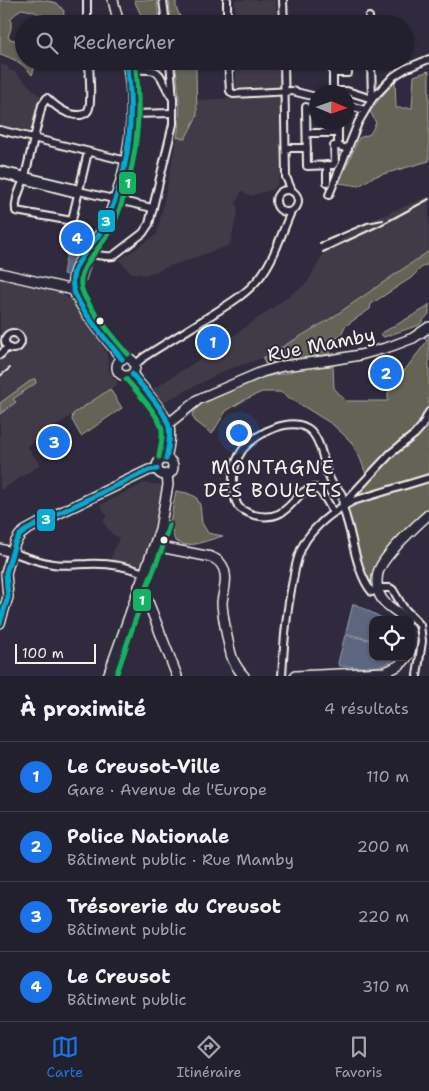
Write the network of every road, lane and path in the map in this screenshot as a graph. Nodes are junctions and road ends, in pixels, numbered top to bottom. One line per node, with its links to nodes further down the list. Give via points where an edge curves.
1 (87, 0): 6 (street)
2 (113, 0): 7 (main road)
3 (164, 0): 8 (street)
4 (227, 0): 9 (street)
5 (283, 0): 10 (street)
6 (87, 15)
7 (117, 15)
8 (165, 15)
9 (227, 15)
10 (284, 15)
11 (429, 60): 12 (street)
12 (414, 66)
13 (89, 70): 38 (street, via 88,112 79,115 66,112 47,98 42,105)
14 (128, 70): 34 (main road)
15 (152, 70): 29 (street, via 162,78)
16 (171, 70): 29 (street)
17 (229, 70): 25 (street, via 232,94)
18 (284, 70): 25 (street)
19 (334, 70): 23 (street)
20 (348, 70): 23 (street, via 348,73)
21 (371, 70): 28 (street)
22 (403, 70): 28 (street)
23 (334, 73): 24 (street)
24 (333, 85)
25 (285, 92): 27 (street); 40 (street)
26 (354, 93): 28 (street)
27 (309, 95)
28 (372, 99): 32 (street)
29 (173, 100): 33 (street)
30 (306, 107): 36 (street)
31 (354, 107): 32 (street)
32 (365, 110): 42 (street)
33 (173, 113): 34 (street); 56 (street)
34 (132, 114): 44 (main road)
35 (0, 130): 38 (street)
36 (307, 133): 37 (street); 41 (street)
37 (338, 133): 39 (street)
38 (34, 138): 43 (street); 48 (street)
39 (338, 146): 42 (street); 45 (street, via 334,146 335,162)
40 (286, 148): 41 (street); 49 (street)
41 (307, 148): 45 (street, via 307,166)
42 (348, 149): 54 (street)
43 (88, 152): 44 (street); 51 (street)
44 (127, 161): 55 (main road)
45 (327, 165): 50 (street)
46 (0, 170): 48 (street)
47 (0, 174): 48 (street)
48 (25, 178): 51 (street); 59 (street, via 16,211)
49 (287, 179): 52 (street); 53 (street)
50 (327, 182)
51 (79, 191): 55 (street); 59 (street)
52 (292, 191): 53 (street); 58 (street, via 298,202)
53 (282, 192): 57 (street, via 276,202)
54 (329, 195)
55 (115, 200): 56 (street); 61 (main road, via 105,226)
56 (152, 208): 61 (street, via 147,229 118,253 110,257)
57 (281, 211): 58 (street); 60 (street)
58 (291, 212): 60 (street)
59 (72, 221): 61 (street, via 67,241 76,250)
60 (284, 229): 68 (street, via 268,265 248,290)
61 (86, 252): 63 (main road, via 73,275)
62 (0, 273): 63 (main road)
63 (73, 290): 67 (main road)
64 (429, 327): 71 (main road, Rue Mamby, via 413,338 360,355 262,372 199,399)
65 (8, 347): 66 (street)
66 (0, 355)
67 (122, 359): 68 (main road, via 130,358); 69 (main road, via 117,365 120,373)
68 (135, 365): 69 (main road)
69 (134, 376): 71 (main road)
70 (429, 412): 76 (street, via 415,434 391,453)
71 (168, 424): 72 (main road)
72 (166, 459): 73 (main road, via 159,462); 74 (main road, via 172,466)
73 (157, 469): 74 (main road); 83 (main road, via 25,530 15,542)
74 (167, 474): 79 (main road)
75 (429, 478): 76 (street)
76 (343, 506): 77 (street); 77 (street, via 342,494 328,476 319,442 303,426 294,424 270,429 240,454 234,469 233,489 238,504 245,511 274,515 292,505 304,491 316,488 328,500); 87 (street, via 358,564 370,590)
77 (333, 513): 95 (street, via 306,541 297,561 285,625)
78 (429, 514): 87 (main road, via 382,563)
79 (162, 523): 80 (main road); 82 (main road)
80 (155, 546): 82 (main road); 84 (main road)
81 (0, 549): 83 (main road)
82 (169, 549): 94 (main road, via 211,557 223,567 226,575 222,599 224,618 232,658)
83 (12, 552): 84 (street, via 53,564 120,565); 85 (main road)
84 (144, 573): 86 (main road)
85 (3, 583): 89 (main road, via 8,597)
86 (139, 586): 92 (main road); 93 (main road)
87 (378, 590): 88 (main road, via 382,599); 98 (street, via 393,590 420,625 422,641)
88 (403, 616)
89 (0, 623)
90 (405, 661): 91 (main road, via 385,672)
91 (372, 673): 96 (main road); 97 (street)
92 (108, 676)
93 (177, 676)
94 (244, 676)
95 (282, 676)
96 (295, 676)
97 (383, 676)
98 (417, 676)

